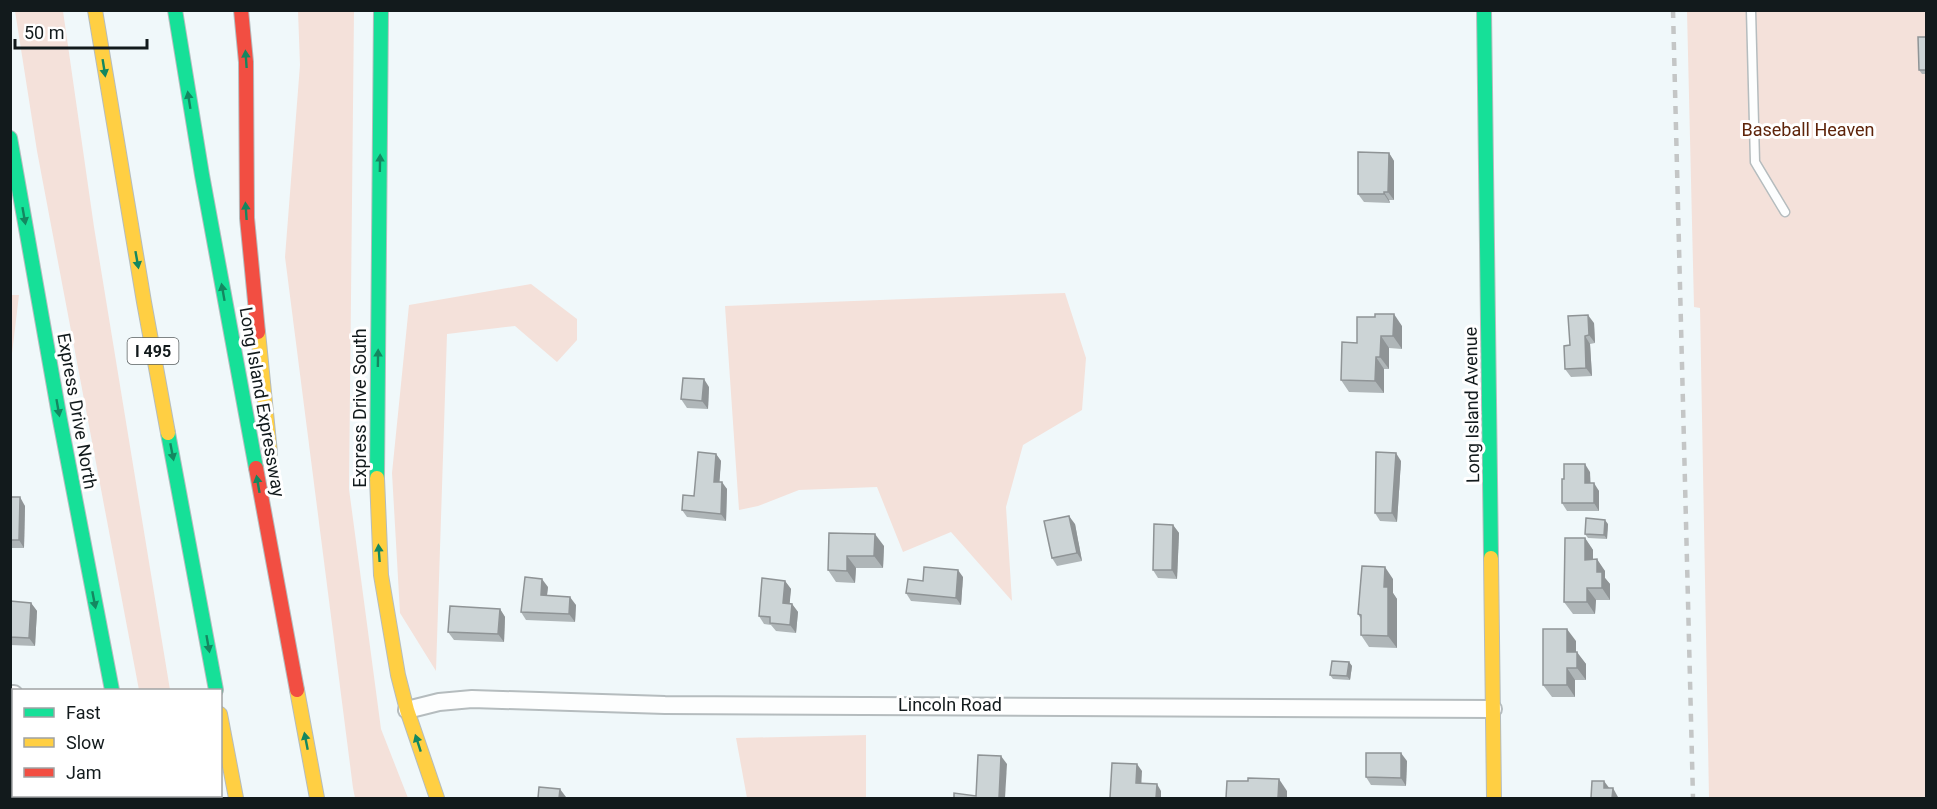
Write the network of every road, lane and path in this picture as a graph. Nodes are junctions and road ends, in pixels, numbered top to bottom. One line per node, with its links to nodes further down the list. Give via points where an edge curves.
1 (95, 10): 11 (main road, I 495, one-way to 11)
2 (175, 10): 9 (main road, Long Island Expressway, one-way to 2)
3 (241, 10): 9 (main road, one-way to 3, via 272,474 244,181 247,82)
4 (381, 10): 13 (main road, Express Drive South, one-way to 4, via 385,608 378,523)
5 (1484, 10): 12 (main road, Long Island Avenue)
6 (1751, 10): 8 (lane, via 1755,162)
7 (10, 138): 10 (main road, Express Drive North, one-way to 10)
8 (1785, 212)
9 (277, 583): 16 (main road, Long Island Expressway, one-way to 9)
10 (112, 689)
11 (216, 689)
12 (1493, 709): 13 (street, Lincoln Road, via 675,705 472,699); 18 (main road, Long Island Avenue)
13 (407, 710): 17 (main road, Express Drive South, one-way to 13)
14 (222, 724): 15 (main road)
15 (236, 798)
16 (317, 798)
17 (437, 798)
18 (1494, 798)

